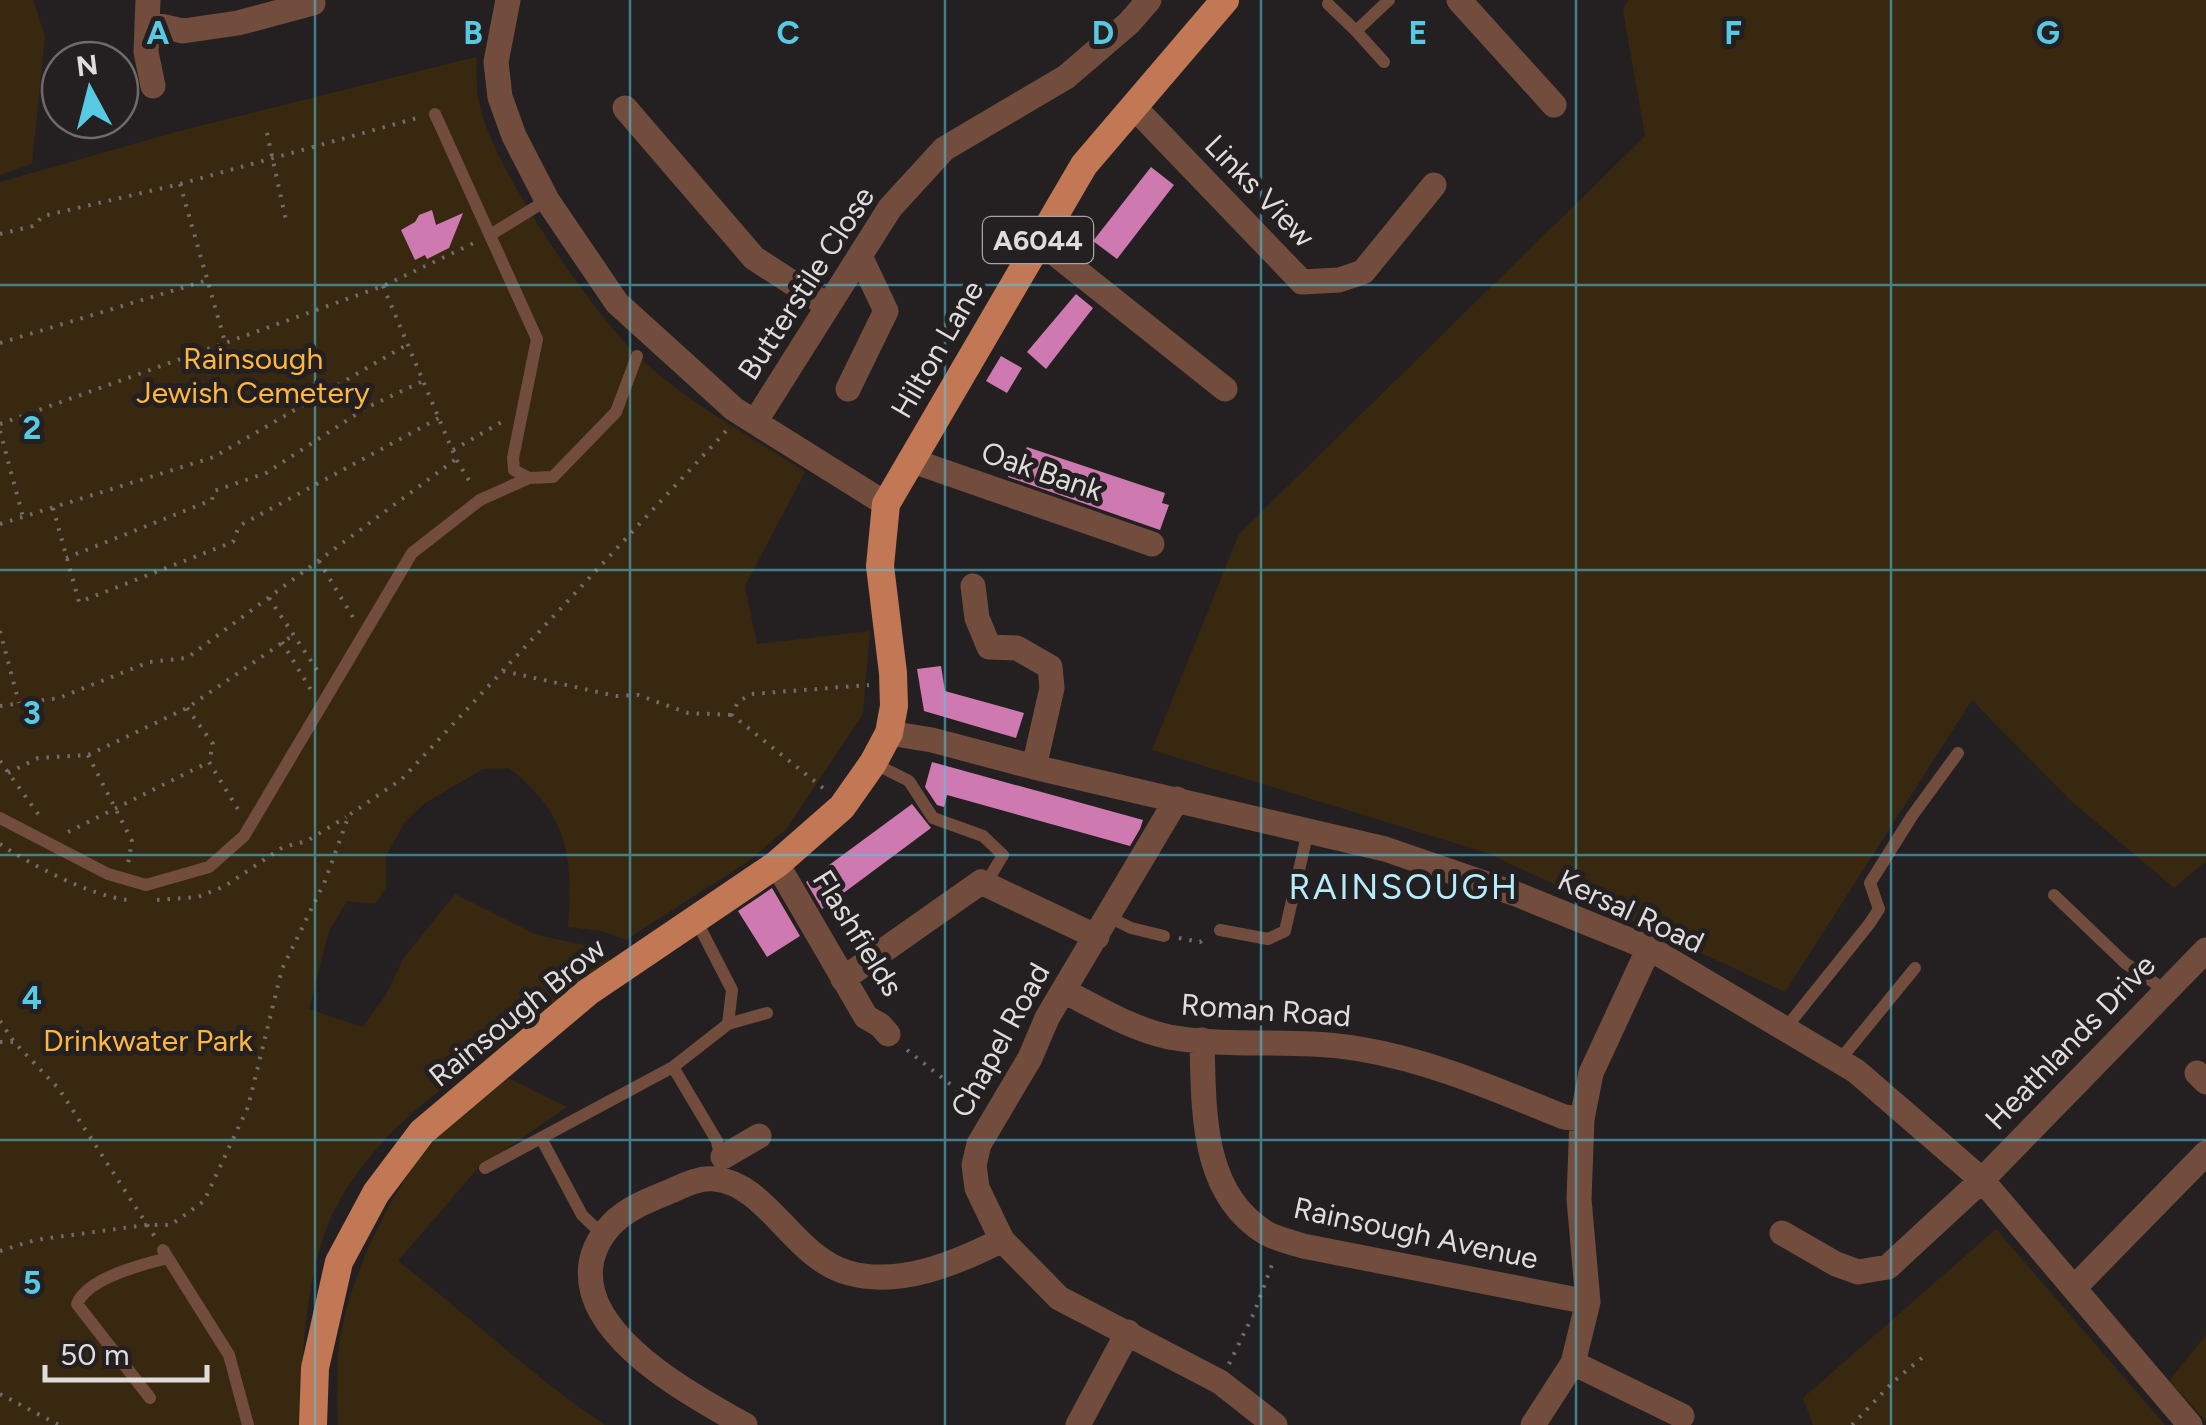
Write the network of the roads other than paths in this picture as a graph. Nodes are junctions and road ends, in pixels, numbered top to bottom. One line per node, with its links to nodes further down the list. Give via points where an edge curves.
1 (508, 0): 17 (street, via 496,62 500,96)
2 (1149, 0): 20 (street, Butterstile Close, via 1066,77 944,149 890,208)
3 (1224, 0): 13 (main road, Hilton Lane / A6044)
4 (1389, 0): 9 (lane)
5 (1458, 0): 12 (street)
6 (313, 3): 8 (street, via 183,31)
7 (1328, 4): 9 (lane)
8 (148, 12): 11 (street)
9 (1356, 31): 10 (lane)
10 (1384, 62)
11 (153, 86)
12 (1554, 105)
13 (1133, 106): 16 (street, Links View, via 1302,282 1363,272); 19 (main road, Hilton Lane / A6044, via 1084,165)
14 (625, 108): 21 (street, via 650,124 754,258)
15 (435, 114): 18 (lane)
16 (1434, 185)
17 (547, 200): 18 (lane); 25 (street, via 617,303)
18 (490, 235): 27 (lane, via 537,339 513,458 514,470)
19 (1038, 240): 23 (street); 26 (main road, Hilton Lane / A6044)
20 (860, 256): 21 (street, Butterstile Close); 24 (street, via 886,312)
21 (828, 306): 25 (street, Butterstile Close)
22 (637, 356): 27 (lane, via 616,412 554,477)
23 (1224, 388)
24 (848, 389)
25 (744, 415): 28 (street)
26 (910, 460): 28 (main road, Hilton Lane / A6044); 29 (street, Oak Bank)
27 (529, 478): 36 (lane, via 480,500 412,552 250,828 208,867 146,885 108,874)
28 (886, 504): 31 (main road, Hilton Lane / A6044, via 880,566 894,686)
29 (1152, 544)
30 (973, 586): 34 (street, via 990,647 1018,648 1050,667 1052,688)
31 (889, 733): 33 (main road, Rainsough Brow); 34 (street, Kersal Road)
32 (1958, 753): 53 (lane, via 1870,883 1878,909 1870,923)
33 (873, 762): 38 (main road, Rainsough Brow, via 842,807); 39 (lane, via 910,780 933,818 983,836 1003,855)
34 (1034, 768): 35 (street, Kersal Road)
35 (1177, 799): 37 (street, Kersal Road); 42 (street, Chapel Road)
36 (0, 818)
37 (1308, 831): 43 (lane, via 1285,931 1268,940); 45 (street, Kersal Road, via 1497,887)
38 (777, 864): 41 (main road, Rainsough Brow); 48 (street, Flashfields)
39 (981, 882): 42 (street); 48 (street)
40 (2054, 895): 49 (lane, via 2126,963)
41 (694, 917): 52 (lane, via 732,990); 75 (main road, Rainsough Brow, via 588,992 422,1132 376,1192 339,1262 316,1368)
42 (1103, 927): 44 (lane); 50 (street, Chapel Road)
43 (1220, 930)
44 (1164, 936)
45 (1649, 948): 53 (street, Kersal Road); 58 (street, via 1590,1073)
46 (2206, 950): 49 (street, Heathlands Drive)
47 (1916, 968): 56 (lane)
48 (843, 979): 54 (street, Flashfields, via 866,1017)
49 (2166, 990): 64 (street, Heathlands Drive)
50 (1064, 991): 55 (street, Roman Road, via 1135,1026); 67 (street, Chapel Road, via 974,1164 977,1188)
51 (767, 1013): 52 (lane)
52 (728, 1024): 57 (lane)
53 (1785, 1029): 56 (street, Kersal Road)
54 (888, 1034)
55 (1202, 1040): 58 (street, Roman Road, via 1362,1049 1439,1067); 69 (street, Rainsough Avenue, via 1214,1167 1226,1196 1268,1235)
56 (1839, 1061): 64 (street, Kersal Road)
57 (672, 1066): 60 (lane); 63 (lane, via 717,1141)
58 (1582, 1119): 69 (street, via 1579,1199)
59 (759, 1136): 63 (street)
60 (541, 1138): 62 (lane); 66 (lane, via 582,1215)
61 (2206, 1153): 68 (street)
62 (485, 1168)
63 (719, 1168): 66 (street, via 626,1213); 67 (street, via 815,1256 852,1274 930,1270)
64 (1982, 1180): 65 (street, Heathlands Drive, via 1888,1267 1872,1272 1836,1264); 68 (street, Kersal Road)
65 (1782, 1232)
66 (604, 1235): 76 (street, via 590,1275 608,1322 662,1374)
67 (1002, 1240): 70 (street, Chapel Road, via 1059,1298)
68 (2074, 1288): 80 (street, Kersal Road)
69 (1588, 1302): 71 (street)
70 (1128, 1332): 77 (street); 78 (street, Chapel Road, via 1220,1382)
71 (1572, 1363): 73 (street); 79 (street)
72 (150, 1398): 74 (lane, via 77,1304 109,1278 165,1254 228,1356)
73 (1682, 1416)
74 (248, 1425)
75 (313, 1425)
76 (745, 1425)
77 (1078, 1425)
78 (1275, 1425)
79 (1533, 1425)
80 (2190, 1425)

